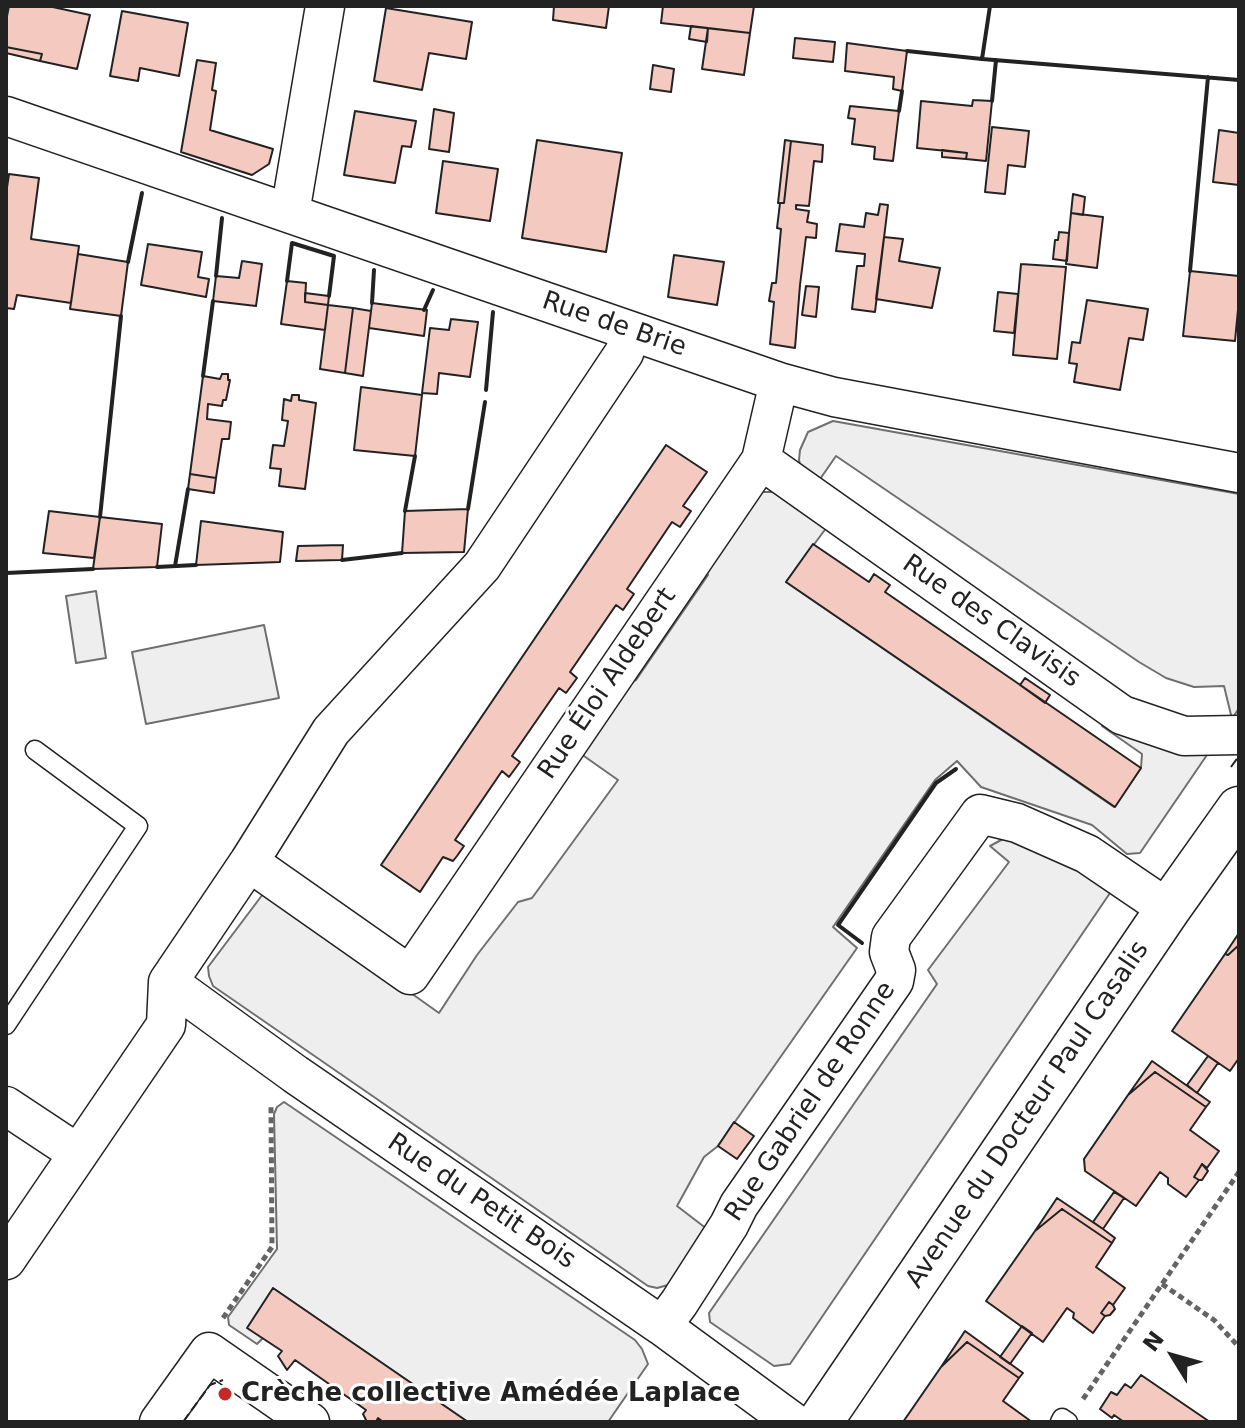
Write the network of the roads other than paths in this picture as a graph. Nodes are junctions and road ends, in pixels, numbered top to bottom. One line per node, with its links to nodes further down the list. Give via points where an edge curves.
1 (325, 6): 3 (street)
2 (6, 116): 3 (street, Rue de Brie)
3 (290, 213): 4 (street, Rue de Brie)
4 (631, 332): 5 (street, Rue de Brie); 11 (street, via 624,353 482,566 331,731)
5 (779, 382): 6 (street, Rue Éloi Aldebert); 7 (street, Rue de Brie, via 834,397)
6 (761, 460): 8 (street, Rue des Clavisis, via 1122,715 1184,736); 11 (street, Rue Éloi Aldebert, via 410,975)
7 (1239, 473)
8 (1239, 735)
9 (35, 750): 14 (lane, via 138,826)
10 (1239, 809): 12 (street, Avenue du Docteur Paul Casalis)
11 (249, 862): 13 (street)
12 (1168, 909): 18 (street, Rue Gabriel de Ronne, via 1087,854 1017,823 980,814 891,937 894,981); 22 (street, Avenue du Docteur Paul Casalis)
13 (168, 982): 16 (street, via 166,1025); 18 (street, Rue du Petit Bois)
14 (6, 1025)
15 (6, 1106): 16 (street)
16 (77, 1153): 17 (street)
17 (6, 1260)
18 (662, 1326): 21 (street, Rue du Petit Bois)
19 (159, 1422): 20 (street, via 209,1352)
20 (310, 1422)
21 (793, 1422)
22 (820, 1422)

